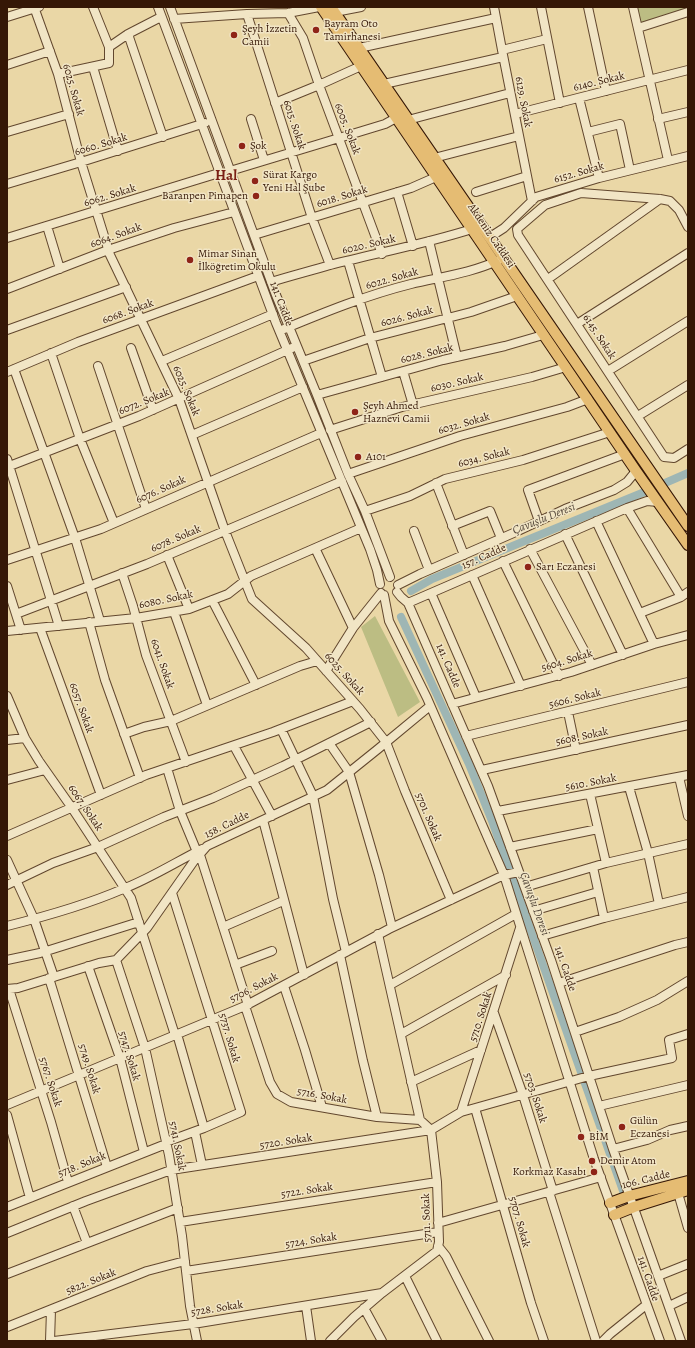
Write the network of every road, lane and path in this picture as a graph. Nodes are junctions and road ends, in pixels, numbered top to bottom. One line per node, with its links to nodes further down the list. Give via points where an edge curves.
1 (92, 7): 22 (street)
2 (158, 7): 15 (street, 141. Cadde)
3 (170, 7): 18 (street, 141. Cadde)
4 (320, 7): 13 (street); 27 (main road, Akdeniz Caddesi)
5 (361, 7): 11 (street)
6 (494, 7): 17 (street, 6129. Sokak)
7 (541, 7): 21 (street)
8 (588, 7): 34 (street)
9 (634, 7): 19 (street)
10 (36, 8): 16 (street); 24 (street, 6025. Sokak)
11 (333, 10): 23 (main road, Akdeniz Caddesi)
12 (688, 12): 19 (street)
13 (288, 13): 14 (street); 33 (street, 6005. Sokak, via 303,38)
14 (247, 14): 18 (street); 37 (street, 6015. Sokak)
15 (161, 17): 20 (street); 47 (street, 141. Cadde)
16 (7, 18)
17 (496, 18): 23 (street); 25 (street, 6129. Sokak)
18 (174, 20): 46 (street, 141. Cadde)
19 (638, 28): 31 (street)
20 (128, 34): 22 (street); 51 (street)
21 (547, 39): 25 (street); 38 (street)
22 (109, 47): 28 (street, via 109,63)
23 (359, 48): 32 (main road, Akdeniz Caddesi)
24 (50, 51): 26 (street); 30 (street, 6025. Sokak)
25 (502, 53): 32 (street); 35 (street, 6129. Sokak)
26 (7, 65)
27 (360, 66): 33 (street); 42 (main road, Akdeniz Caddesi)
28 (93, 67): 30 (street); 53 (street)
29 (688, 70): 31 (street, 6140. Sokak)
30 (58, 74): 40 (street, 6025. Sokak)
31 (650, 80): 34 (street, 6140. Sokak); 44 (street)
32 (384, 84): 45 (main road, Akdeniz Caddesi)
33 (319, 86): 37 (street); 52 (street, 6005. Sokak)
34 (606, 91): 36 (street, 6140. Sokak)
35 (510, 93): 41 (street, 6129. Sokak); 45 (street)
36 (580, 98): 38 (street, 6140. Sokak); 49 (street)
37 (275, 103): 54 (street, 6015. Sokak)
38 (560, 103): 41 (street, 6140. Sokak)
39 (688, 112): 44 (street)
40 (69, 114): 48 (street); 59 (street, 6025. Sokak)
41 (515, 114): 50 (street, 6129. Sokak)
42 (396, 118): 52 (street, via 385,124); 64 (main road, Akdeniz Caddesi)
43 (251, 119): 57 (street)
44 (658, 119): 58 (street)
45 (408, 120): 56 (main road, Akdeniz Caddesi)
46 (211, 121): 47 (street, 6060. Sokak); 61 (street, 141. Cadde)
47 (201, 125): 51 (street, 6060. Sokak); 62 (street, 141. Cadde)
48 (7, 132)
49 (588, 132): 60 (street, via 620,124); 65 (street)
50 (519, 136): 56 (street); 63 (street, 6129. Sokak)
51 (163, 137): 53 (street, 6060. Sokak)
52 (339, 138): 54 (street); 71 (street, 6005. Sokak)
53 (118, 151): 59 (street, 6060. Sokak)
54 (291, 152): 57 (street); 74 (street, 6015. Sokak)
55 (688, 156): 58 (street, 6152. Sokak)
56 (434, 158): 80 (main road, Akdeniz Caddesi)
57 (264, 160): 61 (street)
58 (668, 160): 60 (street, 6152. Sokak)
59 (81, 162): 66 (street, 6060. Sokak); 72 (street, 6025. Sokak)
60 (630, 170): 65 (street, 6152. Sokak)
61 (230, 171): 78 (street, 141. Cadde)
62 (219, 173): 72 (street, 6062. Sokak); 73 (street, 141. Cadde)
63 (527, 176): 68 (street); 70 (street, 6129. Sokak)
64 (436, 177): 67 (street, 6018. Sokak); 77 (main road, Akdeniz Caddesi)
65 (599, 178): 70 (street, 6152. Sokak, via 536,197)
66 (7, 184)
67 (397, 192): 71 (street, 6018. Sokak); 82 (street)
68 (476, 192)
69 (660, 199): 76 (street, via 670,202 679,210); 92 (street); 92 (street, 6145. Sokak, via 581,193 545,205 517,229 518,235)
70 (532, 201): 80 (street, 6152. Sokak)
71 (363, 203): 74 (street, 6018. Sokak); 85 (street, 6005. Sokak)
72 (96, 211): 75 (street, 6062. Sokak); 83 (street, 6025. Sokak)
73 (234, 212): 83 (street, 6064. Sokak, via 174,228); 90 (street, 141. Cadde)
74 (312, 218): 78 (street, 6018. Sokak); 88 (street, 6015. Sokak)
75 (47, 226): 79 (street, 6062. Sokak); 89 (street)
76 (688, 227)
77 (472, 229): 81 (street, 6020. Sokak); 86 (main road, Akdeniz Caddesi)
78 (254, 235): 93 (street, 141. Cadde)
79 (7, 238)
80 (490, 238): 86 (main road, Akdeniz Caddesi)
81 (429, 242): 82 (street, 6020. Sokak); 91 (street)
82 (413, 246): 85 (street, 6020. Sokak)
83 (108, 250): 89 (street, 6064. Sokak); 94 (street, 6025. Sokak)
84 (688, 253): 102 (street)
85 (382, 254): 87 (street, 6020. Sokak)
86 (499, 260): 91 (street, 6022. Sokak); 96 (main road, Akdeniz Caddesi); 152 (main road, Akdeniz Caddesi)
87 (348, 261): 88 (street, 6020. Sokak); 97 (street)
88 (330, 265): 93 (street, 6020. Sokak)
89 (60, 269): 95 (street, 6064. Sokak)
90 (258, 276): 98 (street, 141. Cadde); 99 (street, 6068. Sokak)
91 (438, 279): 97 (street, 6022. Sokak, via 410,284); 100 (street)
92 (548, 279): 102 (street, 6145. Sokak)
93 (271, 282): 103 (street, 141. Cadde)
94 (126, 287): 99 (street, 6025. Sokak); 104 (street)
95 (7, 289)
96 (517, 296): 100 (street, 6026. Sokak); 106 (main road, Akdeniz Caddesi)
97 (358, 300): 103 (street, 6022. Sokak); 107 (street)
98 (273, 314): 105 (street, 141. Cadde); 114 (street)
99 (141, 318): 111 (street, 6068. Sokak); 114 (street, 6025. Sokak)
100 (447, 318): 107 (street, 6026. Sokak); 112 (street)
101 (688, 321): 119 (street)
102 (577, 324): 119 (street, 6145. Sokak)
103 (289, 327): 105 (street, 6022. Sokak); 108 (street, 141. Cadde)
104 (7, 330)
105 (279, 331): 110 (street, 141. Cadde)
106 (544, 335): 112 (street, 6028. Sokak); 116 (main road, Akdeniz Caddesi)
107 (370, 338): 113 (street, 6026. Sokak); 120 (street)
108 (297, 346): 110 (street, 6072. Sokak); 113 (street, 141. Cadde)
109 (131, 348): 127 (street)
110 (287, 351): 122 (street, 141. Cadde); 124 (street, 6072. Sokak)
111 (51, 353): 117 (street, 6068. Sokak); 134 (street)
112 (457, 357): 118 (street, 6028. Sokak)
113 (303, 360): 123 (street, 141. Cadde)
114 (162, 361): 124 (street, 6025. Sokak)
115 (98, 366): 129 (street)
116 (566, 367): 125 (main road, Akdeniz Caddesi); 126 (street, 6030. Sokak)
117 (10, 370): 136 (street)
118 (403, 371): 120 (street, 6028. Sokak); 126 (street)
119 (608, 371): 128 (street, 6145. Sokak)
120 (382, 377): 123 (street, 6028. Sokak)
121 (688, 385): 128 (street)
122 (303, 387): 132 (street, 141. Cadde); 133 (street)
123 (317, 395): 130 (street, 141. Cadde)
124 (179, 399): 127 (street, 6072. Sokak); 133 (street, 6025. Sokak)
125 (588, 399): 131 (main road, Akdeniz Caddesi); 139 (street, 6032. Sokak, via 447,440)
126 (413, 405): 130 (street, 6030. Sokak)
127 (153, 410): 129 (street, 6072. Sokak)
128 (638, 416): 135 (street, 6145. Sokak, via 664,457 674,458)
129 (118, 424): 134 (street, 6072. Sokak); 146 (street)
130 (330, 430): 139 (street, 141. Cadde)
131 (610, 432): 137 (main road, Akdeniz Caddesi); 143 (street, 6034. Sokak, via 523,460 445,479)
132 (322, 433): 141 (street, 141. Cadde); 142 (street, 6076. Sokak)
133 (192, 435): 142 (street, 6025. Sokak)
134 (80, 439): 136 (street, 6072. Sokak); 150 (street)
135 (688, 449)
136 (44, 453): 138 (street, 6072. Sokak); 157 (street)
137 (625, 454): 140 (main road, Akdeniz Caddesi); 148 (street, via 528,490)
138 (8, 464): 162 (street)
139 (348, 474): 147 (street, 141. Cadde)
140 (639, 474): 144 (main road, Akdeniz Caddesi); 148 (street, 157. Cadde, via 614,490)
141 (342, 481): 153 (street, 141. Cadde); 154 (street, 6078. Sokak)
142 (208, 482): 146 (street, 6076. Sokak); 154 (street, 6025. Sokak)
143 (436, 484): 147 (street, 6034. Sokak); 151 (street)
144 (658, 502): 145 (street, 157. Cadde, via 647,501); 159 (main road)
145 (626, 508): 149 (street, 157. Cadde); 178 (street)
146 (146, 509): 150 (street, 6076. Sokak)
147 (365, 511): 170 (street, 141. Cadde)
148 (539, 521): 158 (street, 157. Cadde)
149 (596, 521): 156 (street, 157. Cadde); 184 (street)
150 (114, 523): 157 (street, 6076. Sokak)
151 (452, 526): 158 (street, via 490,511); 164 (street)
152 (688, 526)
153 (361, 528): 160 (street, 6080. Sokak); 172 (street, 141. Cadde)
154 (224, 531): 163 (street, 6078. Sokak); 171 (street, 6025. Sokak)
155 (414, 531): 167 (street)
156 (565, 534): 161 (street, 157. Cadde); 196 (street)
157 (75, 538): 162 (street, 6076. Sokak); 174 (street)
158 (501, 538): 164 (street, 157. Cadde)
159 (688, 543)
160 (315, 548): 171 (street, 6080. Sokak); 191 (street)
161 (530, 549): 166 (street, 157. Cadde); 198 (street)
162 (35, 551): 165 (street, 6076. Sokak); 180 (street)
163 (167, 555): 168 (street, 6078. Sokak); 182 (street)
164 (464, 555): 167 (street, 157. Cadde)
165 (7, 560)
166 (502, 561): 169 (street, 157. Cadde); 200 (street)
167 (429, 570): 175 (street, 157. Cadde)
168 (122, 573): 174 (street, 6078. Sokak); 186 (street, 6041. Sokak)
169 (472, 575): 176 (street, 157. Cadde); 203 (street)
170 (390, 577): 172 (street); 175 (street, via 396,580)
171 (244, 582): 179 (street, 6080. Sokak, via 228,594); 197 (street, 6025. Sokak, via 252,599)
172 (380, 584): 177 (street)
173 (7, 586): 185 (street)
174 (88, 586): 180 (street, 6078. Sokak); 187 (street)
175 (398, 589): 177 (street, via 390,596); 181 (street, 141. Cadde, via 401,598)
176 (431, 593): 181 (street, 157. Cadde); 205 (street)
177 (383, 594): 191 (street); 210 (street, 141. Cadde, via 389,621)
178 (684, 594): 184 (street)
179 (212, 600): 182 (street, 6080. Sokak); 202 (street)
180 (50, 601): 185 (street, 6078. Sokak); 189 (street)
181 (408, 603): 207 (street, 141. Cadde)
182 (189, 609): 183 (street, 6080. Sokak)
183 (174, 612): 186 (street, 6080. Sokak); 209 (street)
184 (640, 613): 195 (street)
185 (16, 614): 192 (street)
186 (136, 618): 187 (street, 6080. Sokak); 212 (street, 6041. Sokak, via 146,655)
187 (100, 621): 188 (street, 6080. Sokak)
188 (89, 622): 189 (street, 6080. Sokak); 216 (street, via 105,680)
189 (59, 626): 190 (street, 6080. Sokak)
190 (40, 628): 192 (street, 6080. Sokak); 237 (street, 6057. Sokak)
191 (353, 628): 199 (street)
192 (21, 630): 193 (street, 6080. Sokak)
193 (7, 631)
194 (688, 635): 195 (street, 5604. Sokak)
195 (654, 644): 196 (street, 5604. Sokak)
196 (623, 654): 198 (street, 5604. Sokak)
197 (317, 661): 199 (street, 6025. Sokak); 202 (street)
198 (592, 665): 200 (street, 5604. Sokak)
199 (326, 671): 206 (street, 6025. Sokak)
200 (559, 676): 203 (street, 5604. Sokak)
201 (688, 682): 211 (street, 5606. Sokak)
202 (256, 685): 209 (street)
203 (521, 686): 205 (street, 5604. Sokak)
204 (7, 696): 208 (street, 6067. Sokak)
205 (476, 698): 207 (street, 5604. Sokak)
206 (353, 701): 213 (street, 6025. Sokak); 215 (street)
207 (452, 704): 217 (street, 141. Cadde)
208 (9, 706): 218 (street, 6067. Sokak)
209 (207, 706): 212 (street)
210 (430, 706): 220 (street, 158. Cadde); 256 (street, 141. Cadde)
211 (568, 712): 217 (street, 5606. Sokak); 223 (street)
212 (171, 721): 216 (street); 225 (street, 6041. Sokak)
213 (371, 722): 220 (street, 6025. Sokak); 221 (street)
214 (688, 725): 223 (street, 5608. Sokak)
215 (281, 729): 222 (street); 224 (street)
216 (124, 734): 232 (street)
217 (466, 736): 228 (street, 141. Cadde)
218 (25, 738): 219 (street); 227 (street, 6067. Sokak)
219 (7, 740)
220 (386, 742): 229 (street, 158. Cadde); 264 (street, 5701. Sokak)
221 (329, 743): 224 (street); 229 (street)
222 (234, 746): 225 (street); 234 (street)
223 (576, 750): 228 (street, 5608. Sokak)
224 (296, 759): 234 (street); 238 (street)
225 (186, 762): 226 (street)
226 (167, 768): 232 (street); 240 (street, 5716. Sokak)
227 (45, 770): 233 (street); 239 (street, 6067. Sokak)
228 (482, 770): 241 (street, 141. Cadde)
229 (349, 772): 238 (street, 158. Cadde, via 327,790); 274 (street)
230 (688, 775): 231 (street, 5610. Sokak)
231 (678, 777): 235 (street, 5610. Sokak); 243 (street)
232 (140, 778): 237 (street)
233 (7, 780)
234 (253, 780): 240 (street); 242 (street)
235 (629, 787): 236 (street, 5610. Sokak); 251 (street)
236 (590, 794): 241 (street, 5610. Sokak); 245 (street)
237 (101, 795): 239 (street)
238 (313, 796): 242 (street, 158. Cadde); 282 (street)
239 (72, 808): 246 (street); 248 (street, 6067. Sokak)
240 (180, 811): 248 (street); 250 (street, 5716. Sokak)
241 (498, 811): 249 (street, 141. Cadde)
242 (272, 816): 244 (street, 158. Cadde)
243 (688, 816)
244 (263, 820): 250 (street, 158. Cadde, via 207,846); 265 (street)
245 (598, 829): 249 (street); 253 (street)
246 (7, 836)
247 (688, 844): 251 (street)
248 (98, 846): 257 (street); 260 (street, 6067. Sokak)
249 (510, 847): 255 (street, 141. Cadde)
250 (198, 853): 260 (street); 262 (street, 158. Cadde); 273 (street, 5716. Sokak)
251 (648, 853): 253 (street); 266 (street)
252 (7, 860): 257 (street, 5749. Sokak)
253 (606, 863): 254 (street)
254 (593, 867): 259 (street); 261 (street)
255 (519, 872): 256 (street, 5706. Sokak); 259 (street, 141. Cadde)
256 (504, 875): 264 (street, 5706. Sokak); 268 (street, 141. Cadde)
257 (16, 880): 258 (street); 270 (street, 5749. Sokak)
258 (7, 885)
259 (525, 887): 267 (street, 141. Cadde)
260 (125, 889): 270 (street); 271 (street, 6067. Sokak, via 131,898)
261 (598, 892): 267 (street); 269 (street)
262 (172, 893): 276 (street, 158. Cadde); 297 (street, 5737. Sokak)
263 (688, 897): 266 (street)
264 (451, 900): 274 (street, 5706. Sokak)
265 (283, 901): 273 (street); 287 (street)
266 (659, 904): 269 (street)
267 (533, 911): 278 (street, 141. Cadde)
268 (516, 914): 275 (street, 141. Cadde); 292 (street)
269 (604, 918): 278 (street)
270 (34, 919): 272 (street); 281 (street, 5749. Sokak)
271 (138, 922): 276 (street, 6067. Sokak); 281 (street)
272 (7, 926)
273 (223, 927): 285 (street, 5716. Sokak)
274 (392, 927): 277 (street, 5706. Sokak)
275 (520, 928): 288 (street, 5710. Sokak); 307 (street, 141. Cadde)
276 (142, 933): 284 (street, 158. Cadde); 301 (street, 6067. Sokak)
277 (378, 934): 282 (street, 5706. Sokak); 292 (street)
278 (542, 936): 291 (street, 141. Cadde)
279 (688, 942): 291 (street)
280 (272, 951): 285 (street)
281 (45, 952): 283 (street); 289 (street, 5749. Sokak)
282 (343, 954): 287 (street, 5706. Sokak); 318 (street, via 363,1061)
283 (7, 960)
284 (116, 960): 286 (street); 302 (street, 5741. Sokak)
285 (235, 965): 295 (street, 5716. Sokak)
286 (88, 966): 289 (street); 304 (street, 5747. Sokak)
287 (304, 975): 293 (street, 5706. Sokak)
288 (506, 975): 296 (street, 5710. Sokak); 299 (street)
289 (51, 978): 294 (street); 305 (street, 5749. Sokak)
290 (688, 981): 298 (street, via 657,1000 619,1017)
291 (559, 983): 298 (street, 141. Cadde)
292 (390, 985): 299 (street)
293 (284, 986): 295 (street, 5706. Sokak); 314 (street)
294 (8, 989): 310 (street, 5767. Sokak)
295 (246, 1006): 297 (street, 5706. Sokak); 314 (street, 5716. Sokak, via 270,1082 277,1094 291,1102)
296 (494, 1013): 303 (street, 5710. Sokak); 311 (street, 5703. Sokak)
297 (213, 1020): 301 (street, 5706. Sokak); 321 (street, 5737. Sokak, via 241,1112)
298 (575, 1032): 306 (street, 141. Cadde)
299 (401, 1034): 308 (street)
300 (688, 1034): 306 (street, 5720. Sokak, via 669,1040 672,1058)
301 (176, 1035): 302 (street, 5706. Sokak); 321 (street, 6067. Sokak)
302 (145, 1048): 304 (street, 5706. Sokak); 324 (street, 5741. Sokak)
303 (481, 1050): 308 (street); 316 (street, 5710. Sokak)
304 (120, 1058): 305 (street, 5706. Sokak); 326 (street, 5747. Sokak)
305 (79, 1075): 310 (street, 5706. Sokak); 328 (street, 5749. Sokak)
306 (589, 1076): 307 (street, 5720. Sokak); 313 (street, 141. Cadde)
307 (570, 1081): 311 (street, 5720. Sokak); 330 (street, 141. Cadde)
308 (411, 1082): 319 (street)
309 (688, 1086): 313 (street)
310 (41, 1090): 312 (street, 5706. Sokak); 332 (street, 5767. Sokak)
311 (523, 1095): 315 (street, 5720. Sokak); 335 (street, 5703. Sokak)
312 (7, 1105)
313 (599, 1106): 325 (street, 141. Cadde)
314 (322, 1107): 318 (street, 5716. Sokak)
315 (475, 1108): 316 (street, 5720. Sokak); 340 (street, 5707. Sokak)
316 (461, 1112): 322 (street, 5720. Sokak)
317 (7, 1115): 338 (street)
318 (377, 1117): 319 (street, 5716. Sokak)
319 (420, 1120): 322 (street)
320 (688, 1126): 325 (street)
321 (204, 1128): 323 (street, 5737. Sokak)
322 (431, 1130): 327 (street, 5720. Sokak); 333 (street, 5711. Sokak)
323 (195, 1132): 324 (street, 5737. Sokak); 327 (street)
324 (166, 1143): 326 (street, 5718. Sokak); 329 (street, 5741. Sokak)
325 (613, 1150): 337 (street, 141. Cadde)
326 (144, 1152): 328 (street, 5718. Sokak)
327 (202, 1165): 329 (street, 5720. Sokak)
328 (107, 1167): 332 (street, 5718. Sokak)
329 (171, 1170): 341 (street, 5720. Sokak); 343 (street, 5741. Sokak)
330 (601, 1177): 335 (street, 5724. Sokak); 339 (street, 141. Cadde)
331 (688, 1181): 337 (main road, 106. Cadde)
332 (68, 1182): 338 (street, 5718. Sokak)
333 (437, 1182): 346 (street, 5722. Sokak); 347 (street, 5711. Sokak)
334 (688, 1190): 336 (main road, 106. Cadde)
335 (551, 1191): 340 (street, 5724. Sokak); 377 (street, 5703. Sokak)
336 (678, 1193): 344 (main road, 106. Cadde); 348 (street)
337 (629, 1196): 339 (main road, 106. Cadde); 344 (street, 141. Cadde)
338 (30, 1198): 342 (street, 5718. Sokak)
339 (613, 1201): 345 (street, 141. Cadde)
340 (503, 1205): 347 (street, 5724. Sokak); 376 (street, 5707. Sokak)
341 (74, 1206): 349 (street, 5720. Sokak); 350 (street)
342 (7, 1207)
343 (178, 1208): 346 (street, 5741. Sokak); 350 (street)
344 (634, 1208): 345 (main road, 106. Cadde); 357 (street, 141. Cadde)
345 (617, 1214): 360 (street, 141. Cadde)
346 (180, 1222): 352 (street, 5741. Sokak)
347 (438, 1227): 351 (street, 5711. Sokak); 354 (street, 5724. Sokak)
348 (688, 1227)
349 (7, 1233)
350 (86, 1243): 355 (street)
351 (438, 1246): 356 (street, via 437,1251); 375 (street, 5711. Sokak, via 446,1256)
352 (185, 1261): 354 (street, 5741. Sokak); 364 (street, 5822. Sokak, via 147,1271)
353 (688, 1264): 357 (street)
354 (186, 1271): 365 (street, 5741. Sokak)
355 (7, 1274)
356 (405, 1276): 358 (street); 374 (street)
357 (658, 1276): 362 (street, 141. Cadde)
358 (382, 1293): 361 (street, 5728. Sokak); 363 (street)
359 (688, 1296): 362 (street)
360 (646, 1305): 378 (street); 379 (street, 141. Cadde)
361 (306, 1306): 365 (street, 5728. Sokak); 371 (street)
362 (669, 1306): 380 (street, 141. Cadde)
363 (364, 1308): 372 (street); 373 (street)
364 (51, 1310): 366 (street, 5822. Sokak); 368 (street)
365 (193, 1324): 367 (street, 5728. Sokak); 370 (street, 5741. Sokak)
366 (7, 1328)
367 (76, 1340): 369 (street, 5728. Sokak)
368 (50, 1341)
369 (54, 1341)
370 (196, 1341)
371 (311, 1341)
372 (330, 1341)
373 (382, 1341)
374 (437, 1341)
375 (489, 1341)
376 (544, 1341)
377 (596, 1341)
378 (603, 1341)
379 (660, 1341)
380 (681, 1341)

